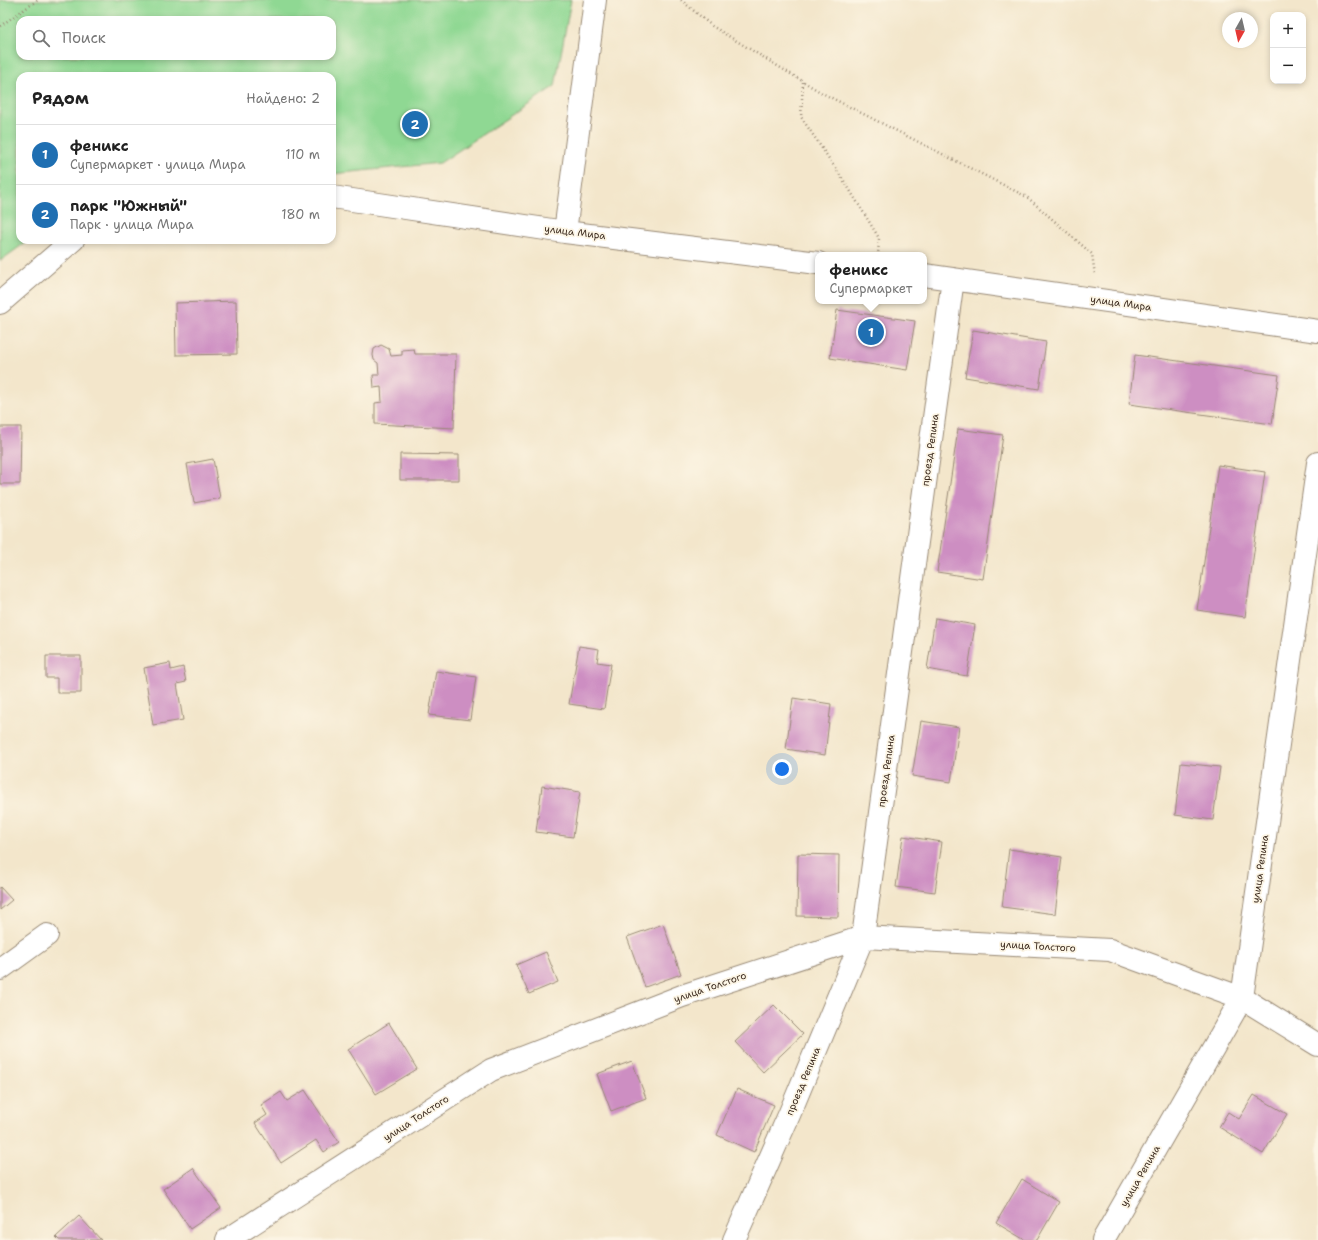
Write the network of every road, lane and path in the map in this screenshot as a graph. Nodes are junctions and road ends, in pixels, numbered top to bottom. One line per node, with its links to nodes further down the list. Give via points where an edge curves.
1 (38, 0): 4 (path)
2 (595, 0): 7 (street)
3 (681, 0): 5 (path, via 712,26)
4 (0, 26)
5 (803, 82): 9 (path, via 801,117 879,238); 13 (path, via 1027,197 1092,254)
6 (336, 199): 7 (street, улица Мира)
7 (565, 232): 10 (street, улица Мира)
8 (68, 244): 14 (street)
9 (878, 252)
10 (815, 263)
11 (927, 275): 12 (street, улица Мира)
12 (953, 279): 13 (street, улица Мира); 18 (street, проезд Репина)
13 (1097, 300): 15 (street, улица Мира)
14 (0, 303)
15 (1318, 331)
16 (1318, 463): 20 (street, улица Репина)
17 (47, 934): 19 (street)
18 (863, 937): 20 (street, улица Толстого, via 1110,950); 22 (street, улица Толстого, via 682,996 491,1070); 23 (street, проезд Репина)
19 (0, 969)
20 (1242, 998): 21 (street, улица Толстого); 24 (street, улица Репина)
21 (1318, 1045)
22 (227, 1240)
23 (734, 1240)
24 (1103, 1240)

